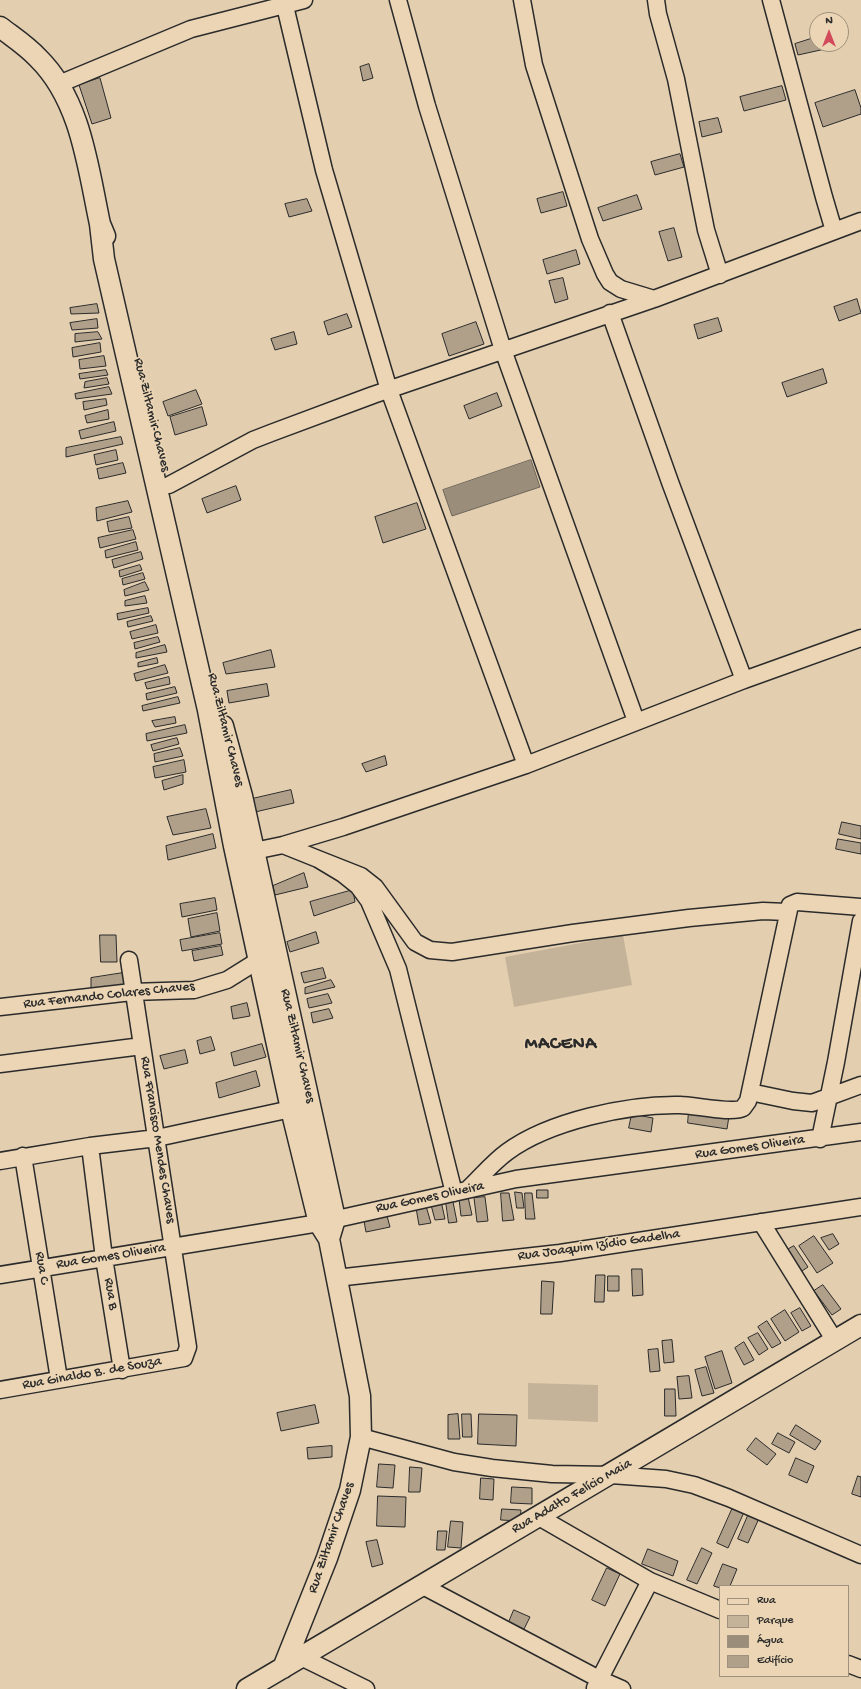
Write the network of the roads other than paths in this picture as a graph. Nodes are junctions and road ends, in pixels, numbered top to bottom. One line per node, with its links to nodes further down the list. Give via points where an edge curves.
1 (304, 0): 6 (street)
2 (398, 0): 15 (street, via 427,106)
3 (522, 0): 13 (street, via 534,65 590,239 604,274 610,282 621,289)
4 (656, 0): 12 (street, via 676,79 706,230)
5 (772, 0): 11 (street)
6 (285, 6): 8 (street, via 191,29); 16 (street, via 324,170)
7 (0, 27): 8 (street, Rua Ziltamir Chaves, via 39,58)
8 (59, 84): 10 (street, Rua Ziltamir Chaves, via 69,104 81,141)
9 (861, 220): 11 (street)
10 (100, 224): 17 (street, Rua Ziltamir Chaves, via 108,244); 18 (street, Rua Ziltamir Chaves, via 104,259)
11 (834, 231): 12 (street)
12 (720, 275): 13 (street)
13 (654, 299): 14 (street)
14 (610, 313): 15 (street); 20 (street, via 667,475)
15 (503, 350): 16 (street); 21 (street)
16 (389, 390): 17 (street, via 253,440); 22 (street)
17 (169, 484): 18 (street, Rua Ziltamir Chaves)
18 (178, 554): 23 (street, Rua Ziltamir Chaves, via 224,733)
19 (861, 638): 20 (street)
20 (744, 680): 21 (street)
21 (636, 721): 22 (street)
22 (526, 766): 24 (street)
23 (233, 799): 25 (street, Rua Ziltamir Chaves); 31 (street, Rua Ziltamir Chaves)
24 (283, 845): 25 (street); 26 (street)
25 (254, 851): 49 (street, Rua Ziltamir Chaves)
26 (318, 860): 28 (street, via 361,876 375,887 415,942 430,950 452,952 689,918 763,911); 46 (street, via 343,874 358,886 370,901 398,969)
27 (861, 908): 28 (street, via 796,902 790,905)
28 (788, 912): 37 (street)
29 (861, 921): 38 (street)
30 (129, 960): 32 (street, Rua Francisco Mendes Chaves)
31 (259, 960): 32 (street, Rua Fernando Colares Chaves, via 227,980 194,990); 39 (street, Rua Ziltamir Chaves)
32 (132, 992): 33 (street, Rua Fernando Colares Chaves); 34 (street, Rua Francisco Mendes Chaves)
33 (0, 1007)
34 (142, 1046): 35 (street); 41 (street, Rua Francisco Mendes Chaves)
35 (0, 1064)
36 (861, 1085): 38 (street)
37 (750, 1092): 38 (street, via 799,1102 812,1103); 46 (street, via 748,1100 740,1110 681,1105 637,1106 584,1118 526,1140 506,1153)
38 (828, 1098): 42 (street)
39 (291, 1109): 41 (street); 49 (street, Rua Ziltamir Chaves)
40 (861, 1132): 42 (street, Rua Gomes Oliveira)
41 (157, 1138): 43 (street); 50 (street, Rua Francisco Mendes Chaves)
42 (820, 1139): 46 (street, Rua Gomes Oliveira, via 516,1179)
43 (90, 1146): 44 (street); 51 (street, Rua B)
44 (23, 1156): 45 (street); 52 (street, Rua C)
45 (0, 1161)
46 (461, 1191): 49 (street, Rua Gomes Oliveira)
47 (861, 1207): 48 (street, Rua Joaquim Izídio Gadelha)
48 (761, 1222): 54 (street, Rua Joaquim Izídio Gadelha, via 560,1253); 56 (street)
49 (328, 1227): 50 (street, Rua Gomes Oliveira); 54 (street, Rua Ziltamir Chaves)
50 (173, 1248): 51 (street, Rua Gomes Oliveira); 57 (street, Rua Francisco Mendes Chaves, via 188,1347)
51 (104, 1258): 52 (street, Rua Gomes Oliveira); 58 (street, Rua B)
52 (41, 1269): 53 (street, Rua Gomes Oliveira); 59 (street, Rua C)
53 (0, 1275)
54 (336, 1278): 61 (street, Rua Ziltamir Chaves, via 360,1396)
55 (861, 1325): 56 (street, Rua Adalto Felício Maia)
56 (835, 1341): 62 (street, Rua Adalto Felício Maia)
57 (184, 1358): 58 (street, Rua Ginaldo B. de Souza)
58 (122, 1370): 59 (street, Rua Ginaldo B. de Souza)
59 (59, 1379): 60 (street, Rua Ginaldo B. de Souza)
60 (0, 1390)
61 (361, 1437): 62 (street, via 454,1462 492,1468 552,1474); 70 (street, Rua Ziltamir Chaves, via 350,1490 327,1558)
62 (611, 1475): 63 (street, Rua Adalto Felício Maia); 64 (street, via 666,1479 694,1485)
63 (538, 1517): 65 (street); 66 (street, Rua Adalto Felício Maia)
64 (861, 1555)
65 (650, 1581): 67 (street); 72 (street)
66 (421, 1585): 68 (street, Rua Adalto Felício Maia); 72 (street)
67 (719, 1610)
68 (301, 1657): 70 (street, Rua Adalto Felício Maia); 74 (street)
69 (849, 1664): 71 (street)
70 (283, 1668): 73 (street, Rua Adalto Felício Maia)
71 (861, 1669)
72 (597, 1684): 75 (street)
73 (246, 1689)
74 (366, 1689)
75 (622, 1689)

